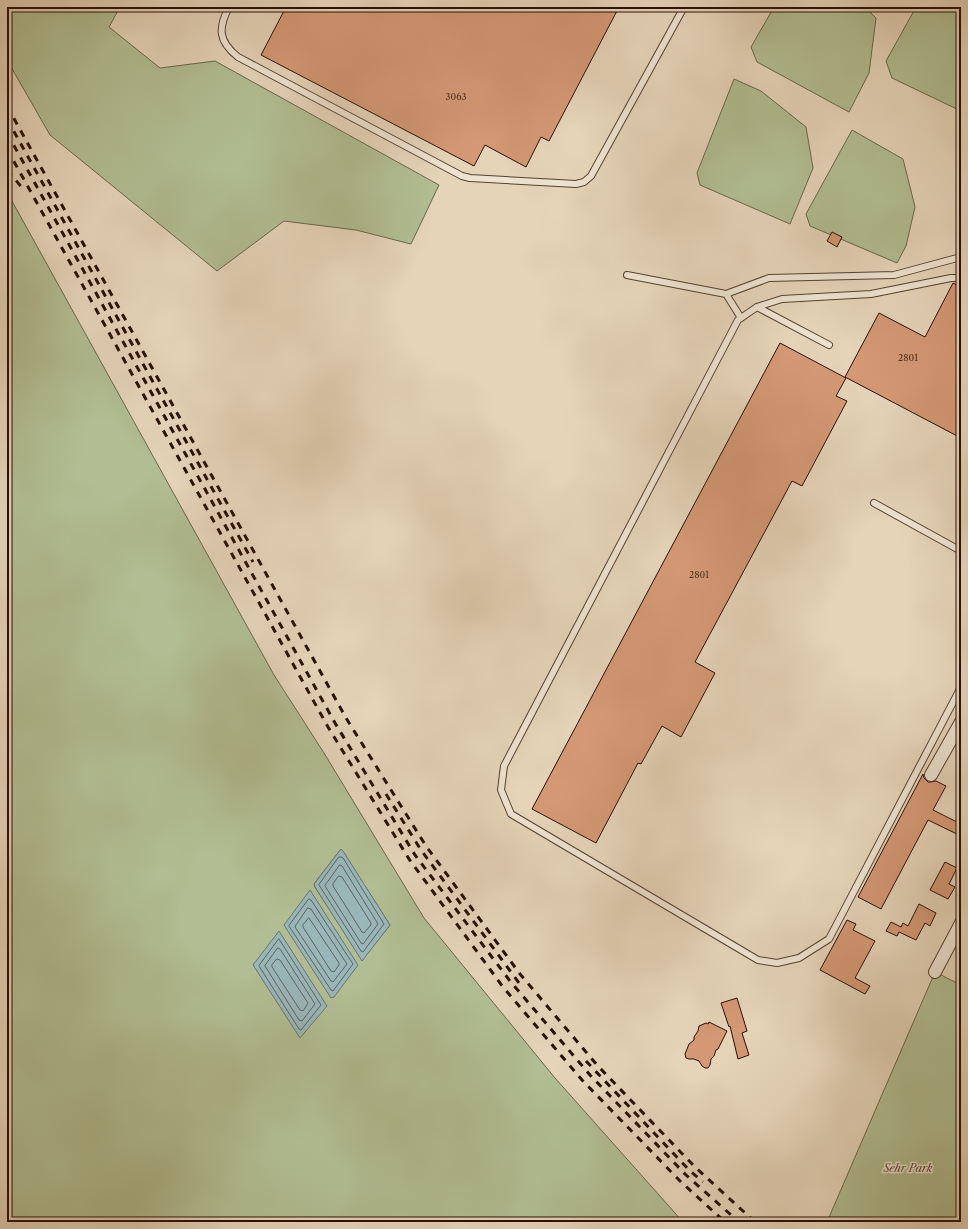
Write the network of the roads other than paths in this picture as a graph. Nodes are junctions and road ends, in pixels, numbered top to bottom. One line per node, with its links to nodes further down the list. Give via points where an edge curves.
1 (229, 7): 2 (lane, via 221,28 223,39 230,51 238,57 462,176 576,184 591,176)
2 (684, 7)
3 (961, 257): 6 (lane, via 894,275 769,278)
4 (627, 275): 6 (lane)
5 (961, 278): 7 (lane, via 871,294 782,299)
6 (726, 294): 8 (lane)
7 (757, 307): 8 (lane); 9 (lane)
8 (741, 318): 12 (lane, via 504,766 501,790 511,814 758,960 777,963 799,958 829,939)
9 (829, 345)
10 (874, 503): 11 (lane)
11 (961, 551)
12 (961, 687)
13 (961, 722): 14 (street)
14 (932, 776)
15 (961, 923): 16 (street)
16 (935, 972)

